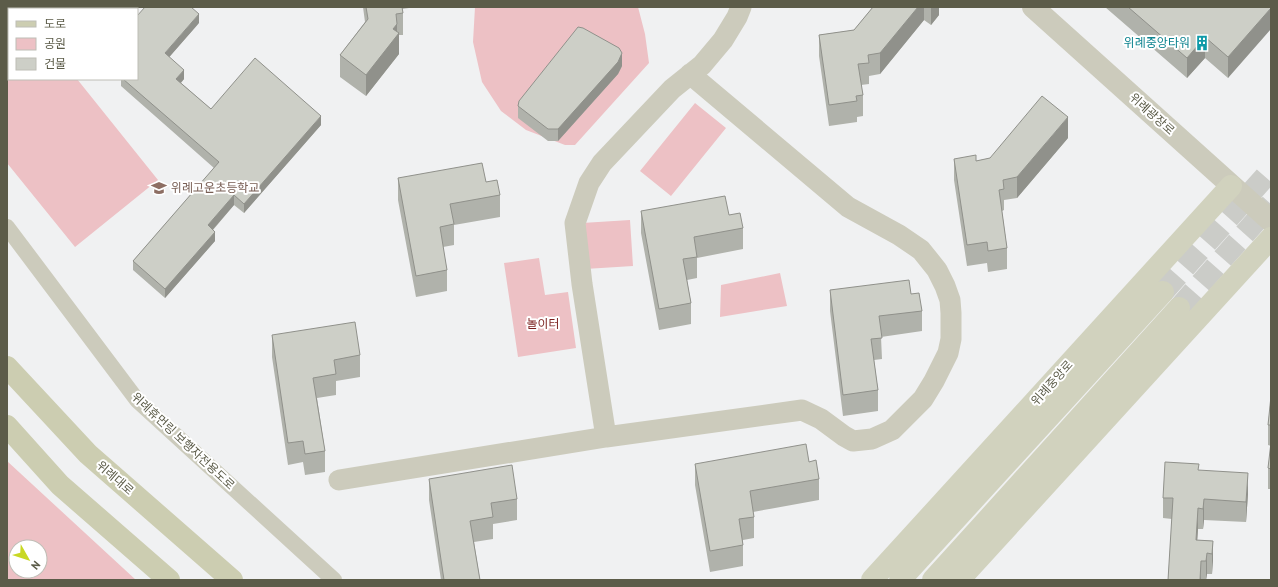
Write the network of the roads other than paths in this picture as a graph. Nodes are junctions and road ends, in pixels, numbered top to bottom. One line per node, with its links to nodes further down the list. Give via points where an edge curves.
1 (741, 7): 3 (street, via 723,40 702,65)
2 (1033, 7): 4 (street, 위례광장로)
3 (690, 74): 12 (street, via 672,89 602,163 589,183 575,222); 12 (street, via 848,207 921,250 937,270 950,300 951,339 943,366 923,399 892,430 872,439 853,440 802,410)
4 (1231, 186): 5 (street, 위례광장로); 17 (main road, 위례중앙로)
5 (1271, 221)
6 (7, 227): 16 (street, 위례휴먼링 보행자전용도로, via 137,400)
7 (1271, 238): 20 (main road)
8 (1163, 292): 18 (main road, 위례중앙로)
9 (1179, 308): 19 (main road)
10 (7, 367): 15 (main road, 위례대로, via 88,454)
11 (7, 426): 14 (main road, via 60,485)
12 (606, 437): 13 (street)
13 (339, 480)
14 (169, 580)
15 (232, 580)
16 (334, 580)
17 (872, 580)
18 (900, 580)
19 (933, 580)
20 (959, 580)

